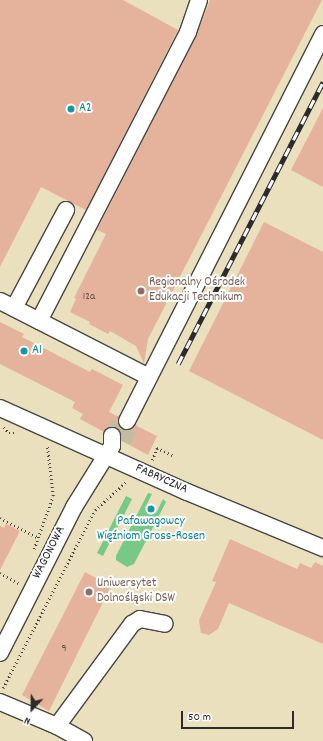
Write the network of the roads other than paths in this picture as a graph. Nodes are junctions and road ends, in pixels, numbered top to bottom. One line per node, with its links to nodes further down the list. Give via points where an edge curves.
1 (199, 0): 5 (street, via 188,32)
2 (323, 34): 6 (street)
3 (66, 210): 4 (street)
4 (7, 305): 5 (street)
5 (39, 321): 6 (street)
6 (149, 377): 8 (street)
7 (0, 408): 9 (street, FABRYCZNA)
8 (127, 421)
9 (113, 445): 10 (street, FABRYCZNA, via 149,474); 12 (street, WAGONOWA, via 74,507)
10 (323, 548)
11 (165, 624): 14 (street, via 140,619 132,624)
12 (0, 653)
13 (0, 702): 14 (street)
14 (57, 726): 15 (street)
15 (84, 741)

